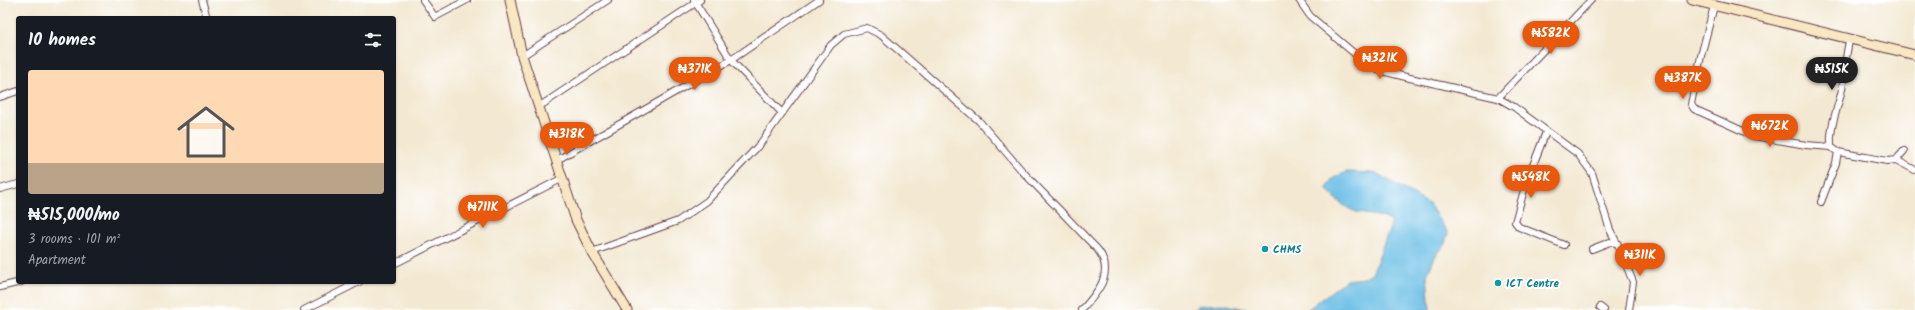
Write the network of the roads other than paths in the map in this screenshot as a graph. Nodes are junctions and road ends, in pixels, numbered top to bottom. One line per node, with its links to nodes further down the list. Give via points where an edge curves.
1 (202, 0): 12 (street)
2 (423, 0): 3 (street, via 435,17)
3 (467, 0)
4 (510, 0): 15 (street)
5 (608, 0): 15 (street)
6 (819, 0): 16 (street)
7 (1299, 0): 19 (street, via 1310,16 1368,65 1382,71)
8 (1591, 0): 19 (street)
9 (1692, 0): 11 (street)
10 (697, 1): 16 (street); 20 (street)
11 (1714, 6): 13 (street); 23 (street, via 1693,97 1694,109 1754,136)
12 (206, 16)
13 (1850, 38): 14 (street); 23 (street, via 1841,91 1832,120)
14 (1915, 55)
15 (522, 56): 20 (street)
16 (731, 60): 21 (street); 26 (street)
17 (16, 92): 18 (street)
18 (0, 96)
19 (1498, 98): 22 (street)
20 (540, 106): 26 (street)
21 (782, 113): 36 (street, via 760,144 698,208 678,221); 43 (street, via 831,45 844,34 867,28 881,35 979,121 1023,172 1098,250 1103,258 1102,285)
22 (1546, 132): 33 (street, via 1526,183 1515,222 1519,227); 34 (street, via 1585,161 1592,173 1610,230)
23 (1831, 147): 25 (street)
24 (1904, 151): 27 (street)
25 (1838, 152): 27 (street, via 1887,162); 32 (street)
26 (557, 160): 29 (street)
27 (1896, 160): 28 (street)
28 (1915, 170)
29 (563, 178): 36 (street, via 576,220); 37 (street)
30 (16, 185): 31 (street)
31 (0, 189)
32 (1821, 202)
33 (1564, 245)
34 (1618, 245): 35 (street, via 1610,242); 44 (street, via 1633,282)
35 (1592, 249)
36 (592, 252): 42 (street)
37 (396, 263)
38 (16, 283): 40 (street)
39 (355, 284): 41 (street)
40 (0, 287)
41 (304, 310)
42 (627, 310)
43 (1082, 310)
44 (1629, 310)

